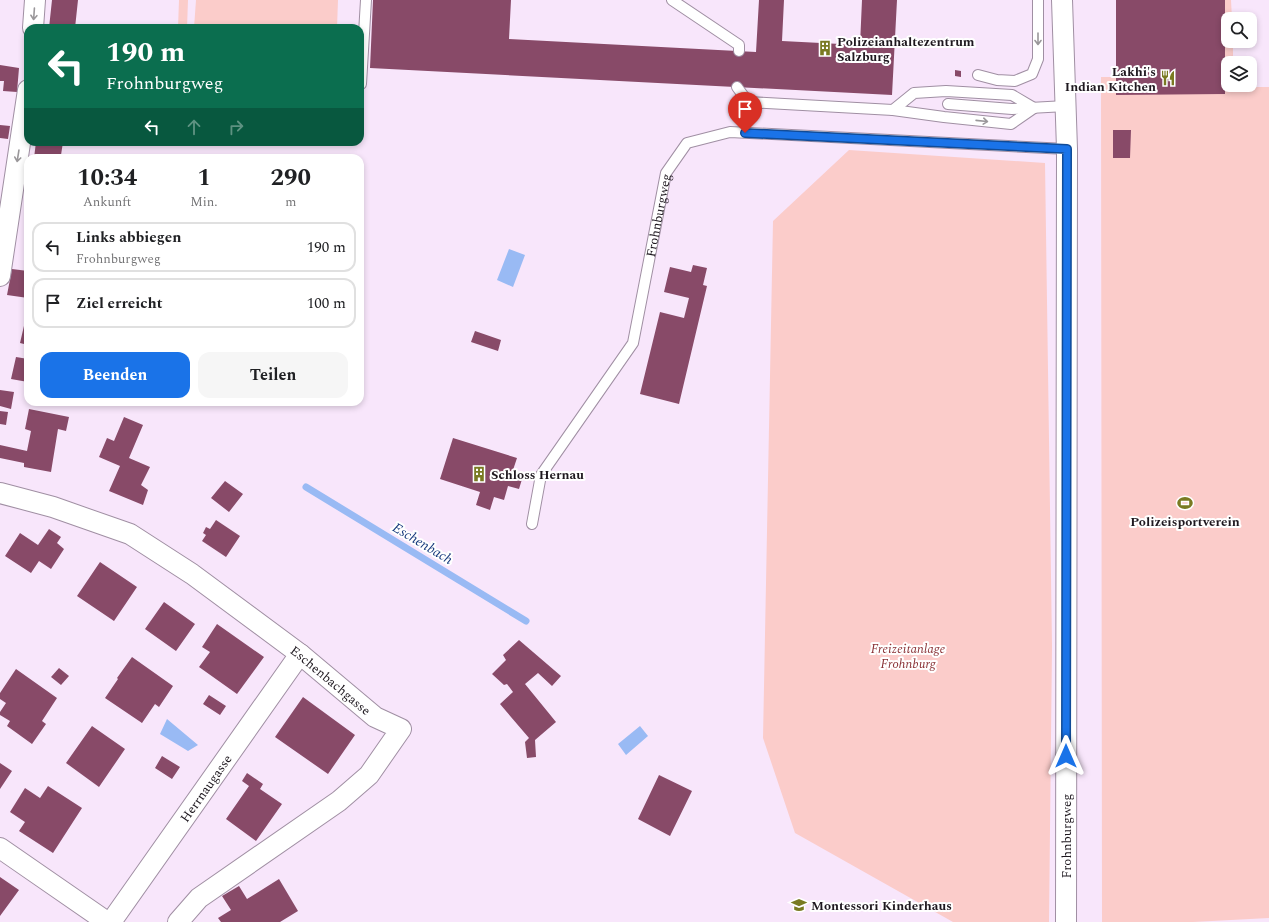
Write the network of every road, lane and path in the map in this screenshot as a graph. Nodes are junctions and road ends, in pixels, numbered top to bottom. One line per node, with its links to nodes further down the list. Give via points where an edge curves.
1 (35, 0): 6 (street, one-way to 6)
2 (366, 0): 7 (lane)
3 (672, 0): 8 (lane, via 739,45)
4 (1038, 0): 9 (lane, one-way to 9, via 1038,59 1032,74 1015,81)
5 (1062, 0): 12 (street, Frohnburgweg)
6 (33, 24)
7 (364, 34)
8 (739, 51)
9 (978, 76)
10 (737, 87): 14 (lane, via 748,102)
11 (948, 104): 13 (lane)
12 (1066, 106): 13 (lane); 16 (street, Frohnburgweg)
13 (1034, 108): 14 (lane, one-way to 13, via 1011,124); 14 (lane, via 1012,95 946,91 914,93)
14 (893, 110)
15 (24, 117): 17 (street, one-way to 17)
16 (1067, 149): 19 (lane, Frohnburgweg, via 730,132 687,143 666,173 633,343 540,475); 25 (street, Frohnburgweg)
17 (0, 276)
18 (0, 493): 20 (street, Eschenbachgasse, via 53,507 130,534 192,574)
19 (532, 524)
20 (300, 654): 23 (street, Herrnaugasse); 24 (street, Eschenbachgasse, via 375,717 401,729 369,775 339,801 199,898)
21 (0, 848): 22 (street)
22 (106, 922)
23 (111, 922)
24 (178, 922)
25 (1066, 922)

